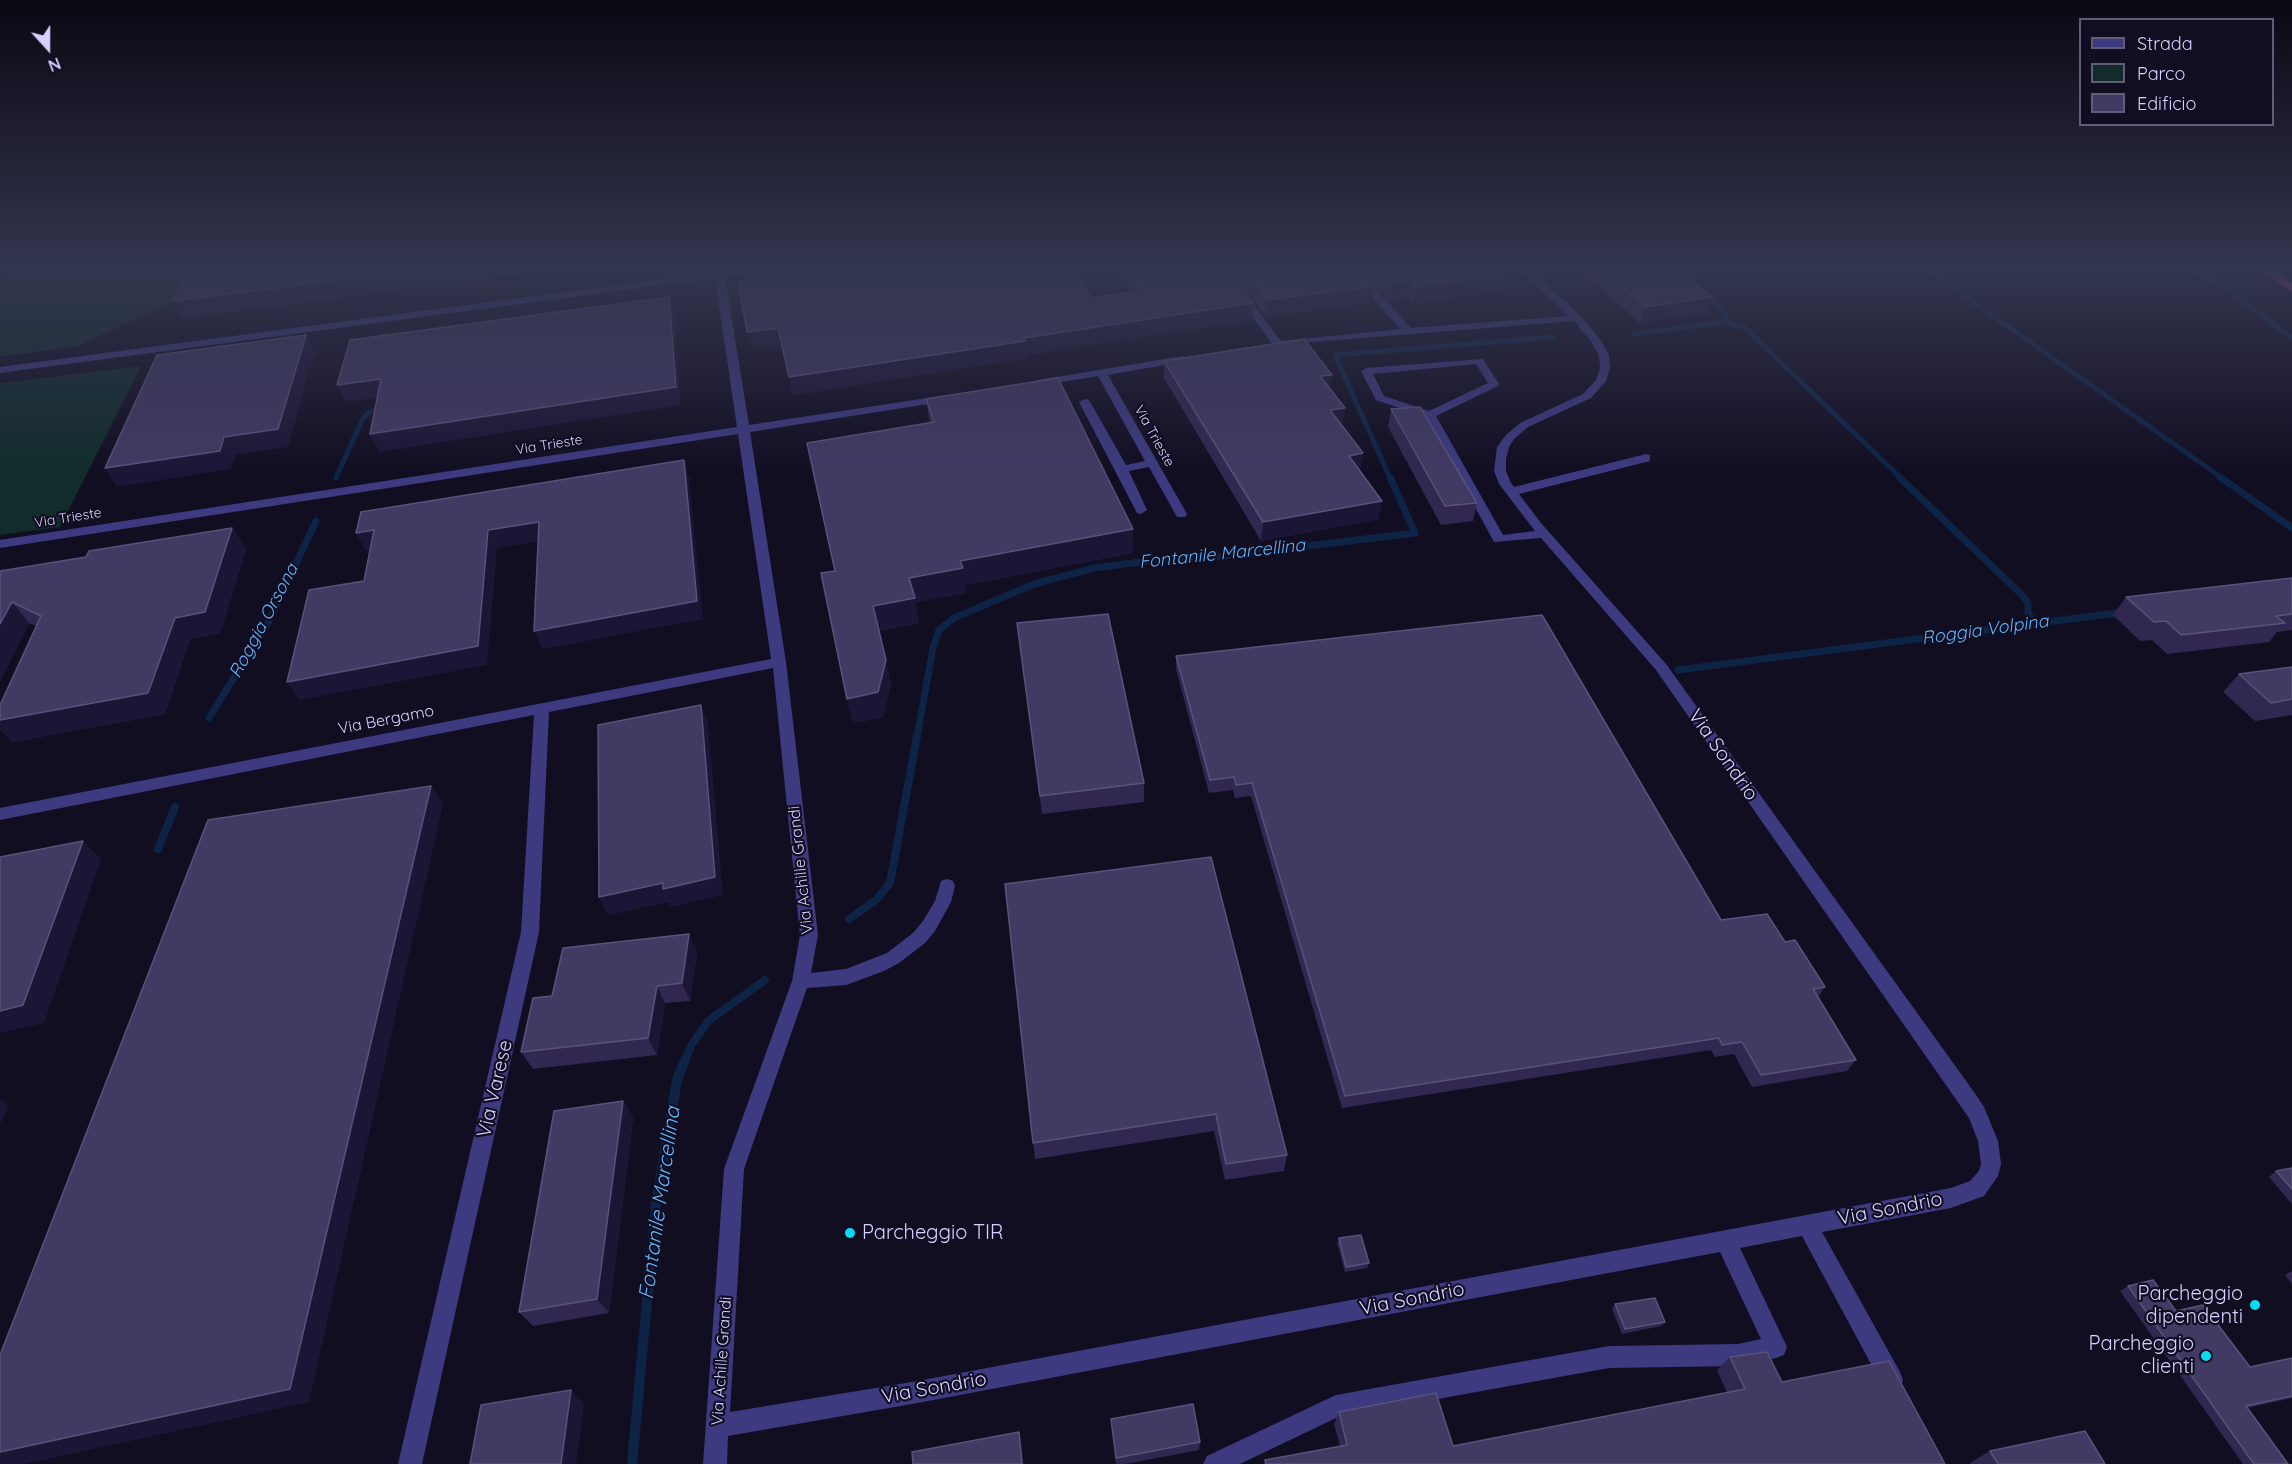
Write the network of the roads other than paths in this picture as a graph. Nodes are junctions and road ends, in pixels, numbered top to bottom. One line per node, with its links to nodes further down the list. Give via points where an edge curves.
1 (240, 337): 7 (street)
2 (729, 337): 13 (street, Via Achille Grandi)
3 (1267, 337): 4 (street, via 1272,345)
4 (1331, 337)
5 (1592, 337): 17 (street, Via Sondrio, via 1602,351 1603,377 1582,400 1529,423 1510,437 1499,463)
6 (1196, 357): 8 (street)
7 (0, 370)
8 (1102, 373): 9 (street); 15 (street, Via Trieste)
9 (1021, 386)
10 (963, 395): 13 (street, Via Trieste)
11 (1085, 402): 16 (street)
12 (1430, 415): 12 (street, via 1494,384 1479,361 1366,371 1380,398); 20 (street, via 1499,539)
13 (743, 430): 21 (street, Via Trieste); 22 (street, Via Achille Grandi)
14 (1646, 458): 17 (street)
15 (1152, 463): 16 (street); 19 (street, Via Trieste)
16 (1122, 470): 18 (street)
17 (1510, 492): 20 (street, Via Sondrio)
18 (1142, 510)
19 (1181, 514)
20 (1545, 534): 27 (street, Via Sondrio, via 1661,667 1967,1098 1983,1127 1991,1164 1988,1176 1977,1189 1951,1198)
21 (0, 544)
22 (778, 662): 23 (street, Via Bergamo); 26 (street, Via Achille Grandi, via 809,934)
23 (542, 708): 24 (street, Via Bergamo); 31 (street, Via Varese, via 530,932)
24 (0, 814)
25 (947, 886): 26 (street, via 929,926 893,957 846,977)
26 (801, 981): 30 (street, Via Achille Grandi, via 734,1169)
27 (1808, 1225): 28 (street, Via Sondrio); 29 (street)
28 (1725, 1240): 30 (street, Via Sondrio); 33 (street, via 1776,1347 1737,1355 1609,1357 1336,1406)
29 (1900, 1394)
30 (717, 1426): 32 (street, Via Achille Grandi)
31 (410, 1464)
32 (715, 1464)
33 (1215, 1464)

